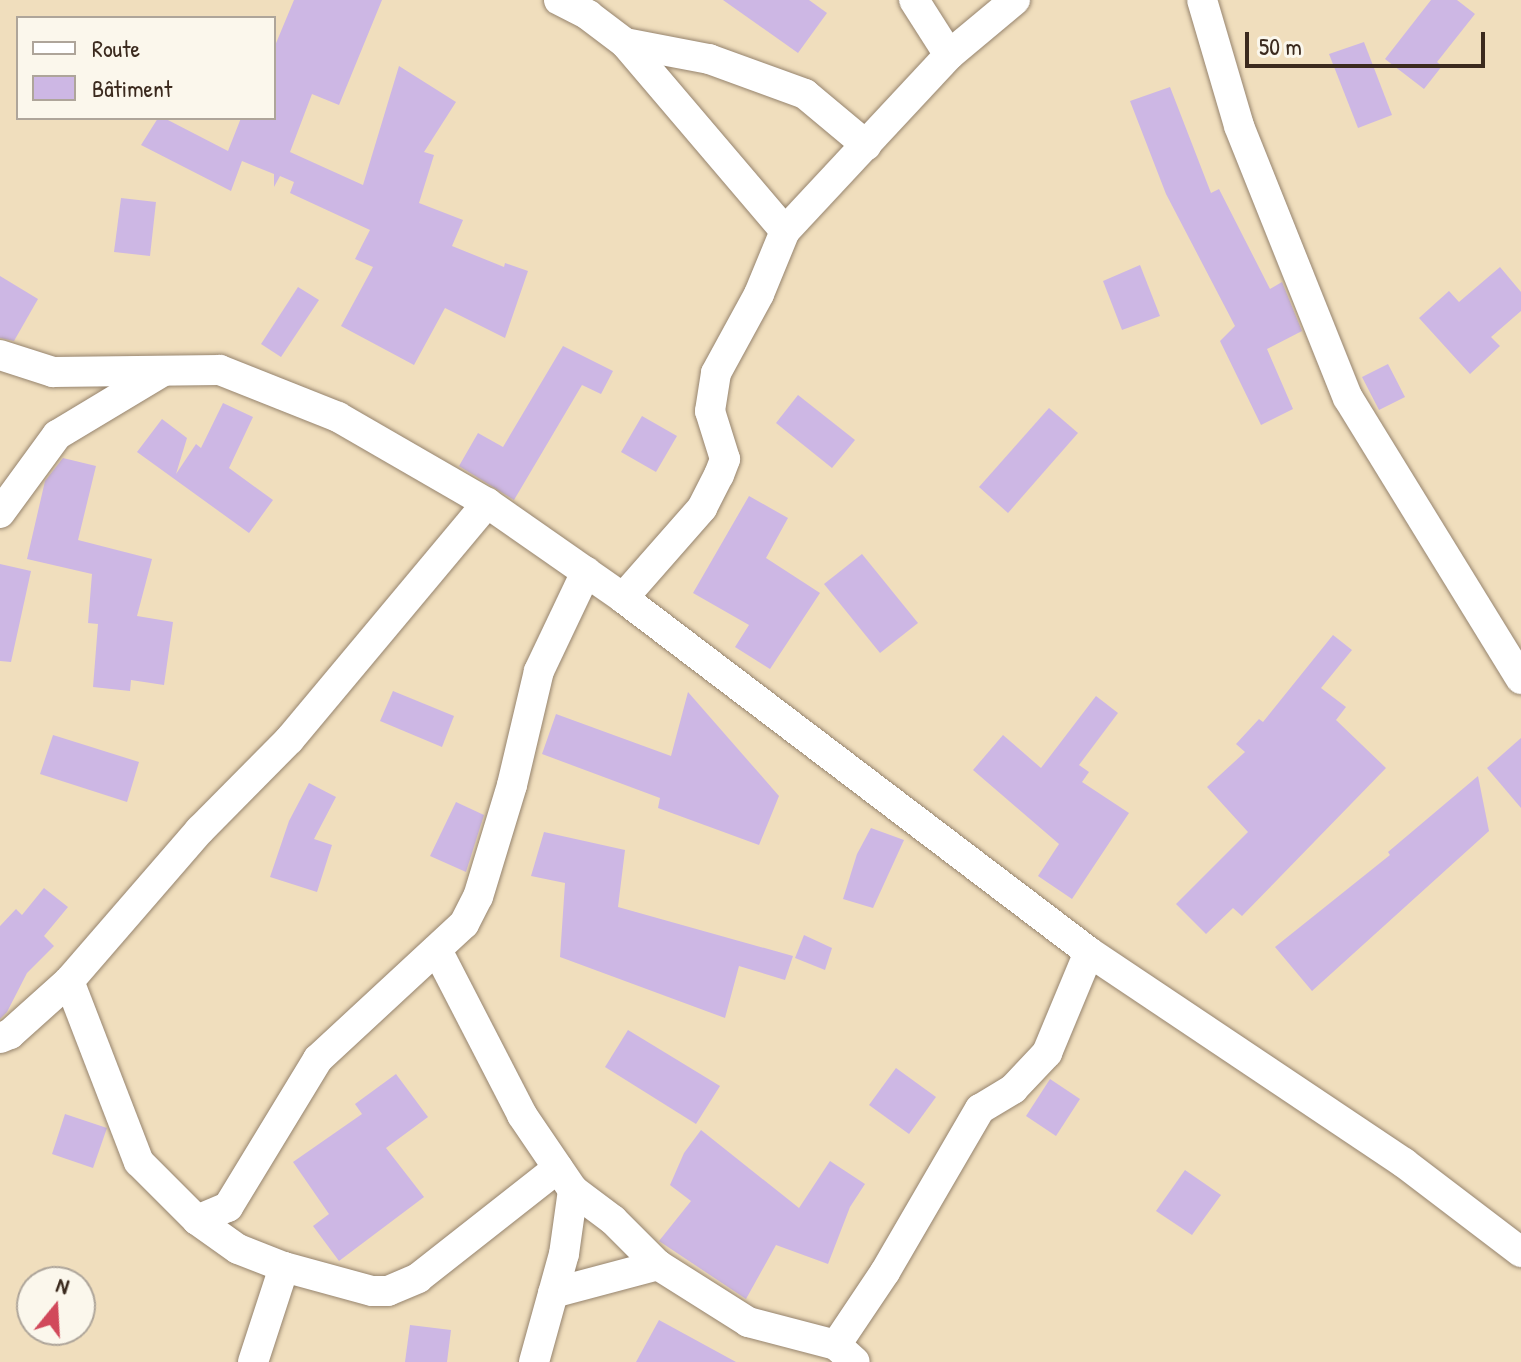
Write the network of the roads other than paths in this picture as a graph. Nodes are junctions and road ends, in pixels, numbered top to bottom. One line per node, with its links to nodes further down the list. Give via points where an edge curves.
1 (559, 0): 5 (street)
2 (914, 0): 6 (street)
3 (1015, 0): 6 (street)
4 (1202, 0): 15 (street, via 1239,126 1348,398)
5 (625, 43): 7 (street, via 709,59 805,94); 8 (street)
6 (949, 55): 7 (street)
7 (866, 145): 8 (street)
8 (785, 231): 14 (street, via 759,294 716,373 710,411 725,459 719,475 702,508)
9 (0, 355): 10 (street, via 53,372)
10 (164, 370): 11 (street, via 220,370 338,417); 12 (street, via 57,435)
11 (487, 503): 13 (street); 18 (street, via 289,740 200,830)
12 (0, 513)
13 (586, 572): 14 (street); 16 (street, via 539,671 478,897 464,924)
14 (623, 598): 17 (street)
15 (1521, 679)
16 (437, 950): 20 (street, via 522,1115); 21 (street, via 318,1059 228,1207)
17 (1089, 952): 22 (street, via 1404,1163); 26 (street, via 1047,1053 1013,1089 980,1109 885,1272)
18 (69, 981): 19 (street); 21 (street, via 139,1162)
19 (0, 1038)
20 (565, 1179): 23 (street); 24 (street, via 418,1278 388,1291); 25 (street, via 564,1254)
21 (197, 1220): 24 (street, via 238,1249)
22 (1521, 1252)
23 (658, 1265): 25 (street); 26 (street, via 748,1322)
24 (284, 1267): 27 (street)
25 (553, 1293): 28 (street)
26 (846, 1354)
27 (253, 1362)
28 (534, 1362)

